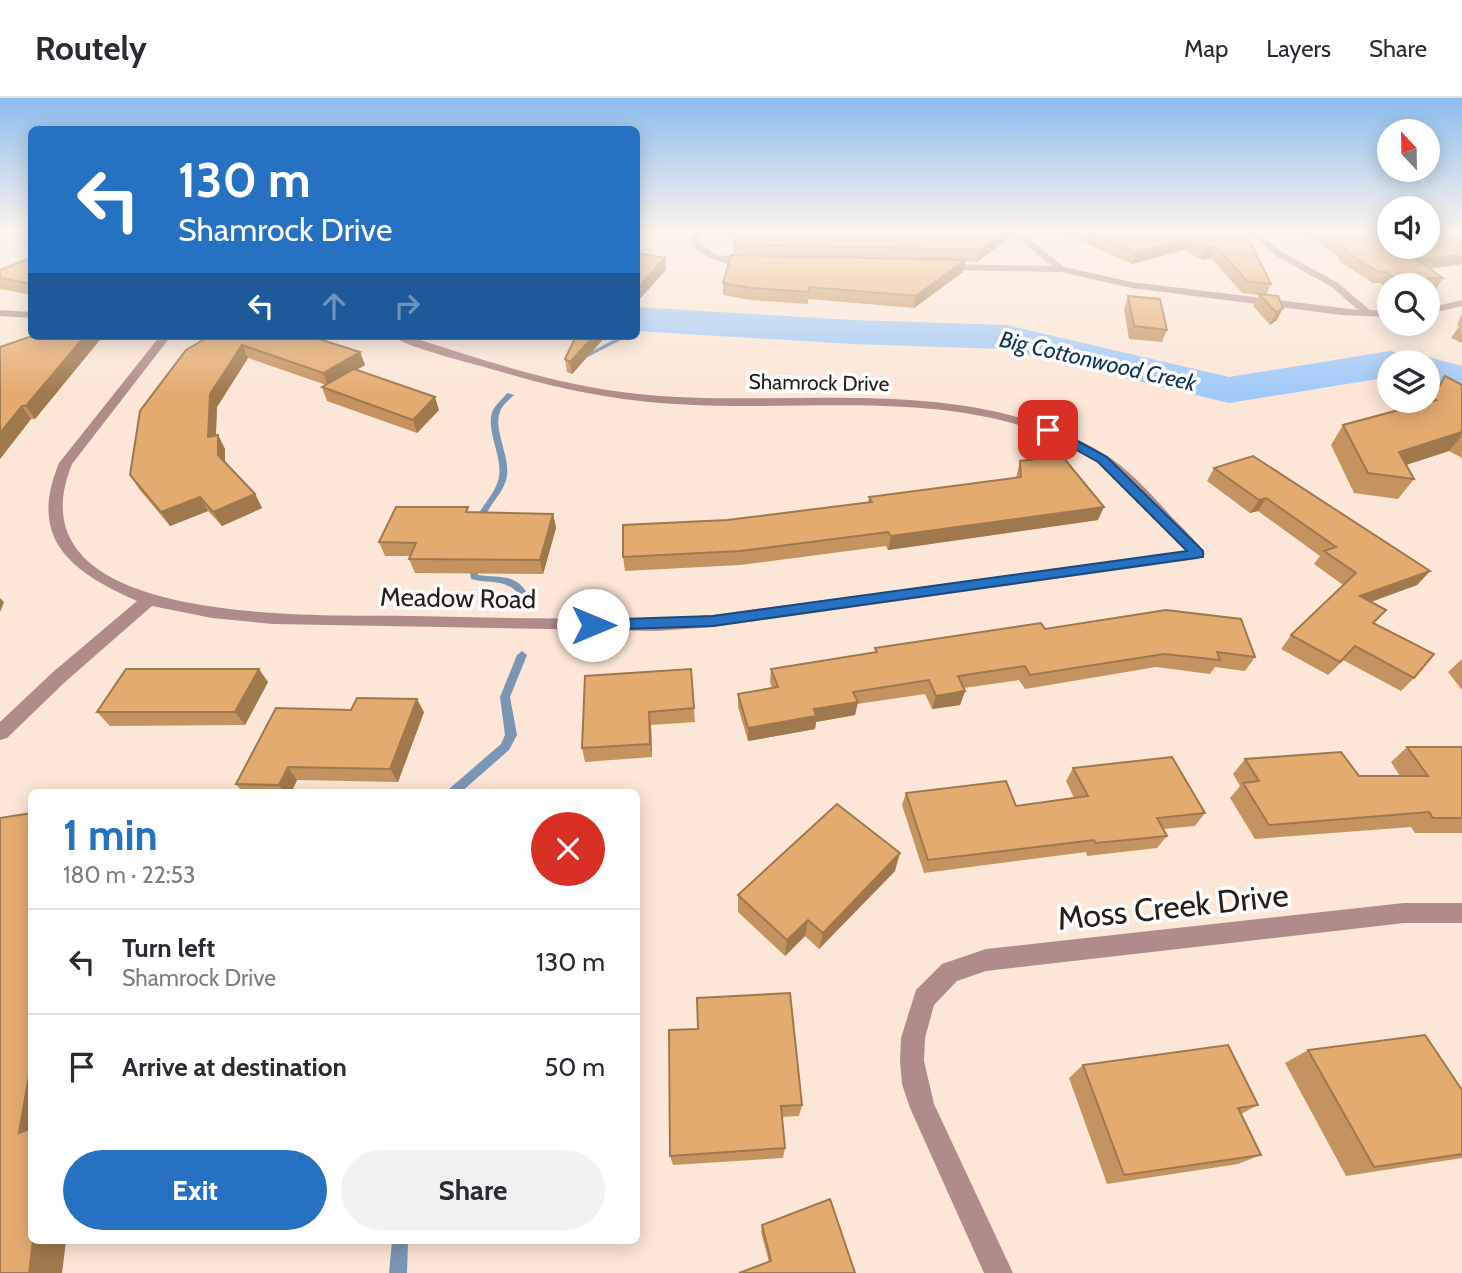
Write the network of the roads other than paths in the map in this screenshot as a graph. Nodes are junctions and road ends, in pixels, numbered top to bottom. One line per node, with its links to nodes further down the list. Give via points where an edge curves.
1 (1131, 285): 7 (street)
2 (1335, 285): 7 (street)
3 (1462, 303): 4 (street)
4 (1440, 308)
5 (0, 313): 6 (street)
6 (28, 315)
7 (1370, 315): 8 (street)
8 (1377, 315)
9 (163, 340): 12 (street, Meadow Road, via 66,463 55,484 52,507 66,547 80,562)
10 (410, 340): 11 (street, Shamrock Drive, via 561,386 619,395 941,407 1006,416 1048,430 1103,459)
11 (1198, 554): 12 (street, Meadow Road, via 656,625 280,619)
12 (149, 600): 13 (street)
13 (0, 733)
14 (1462, 913): 15 (street, Moss Creek Drive, via 1404,913 986,960 966,963 935,983 924,998 913,1038 915,1084)
15 (999, 1273)

